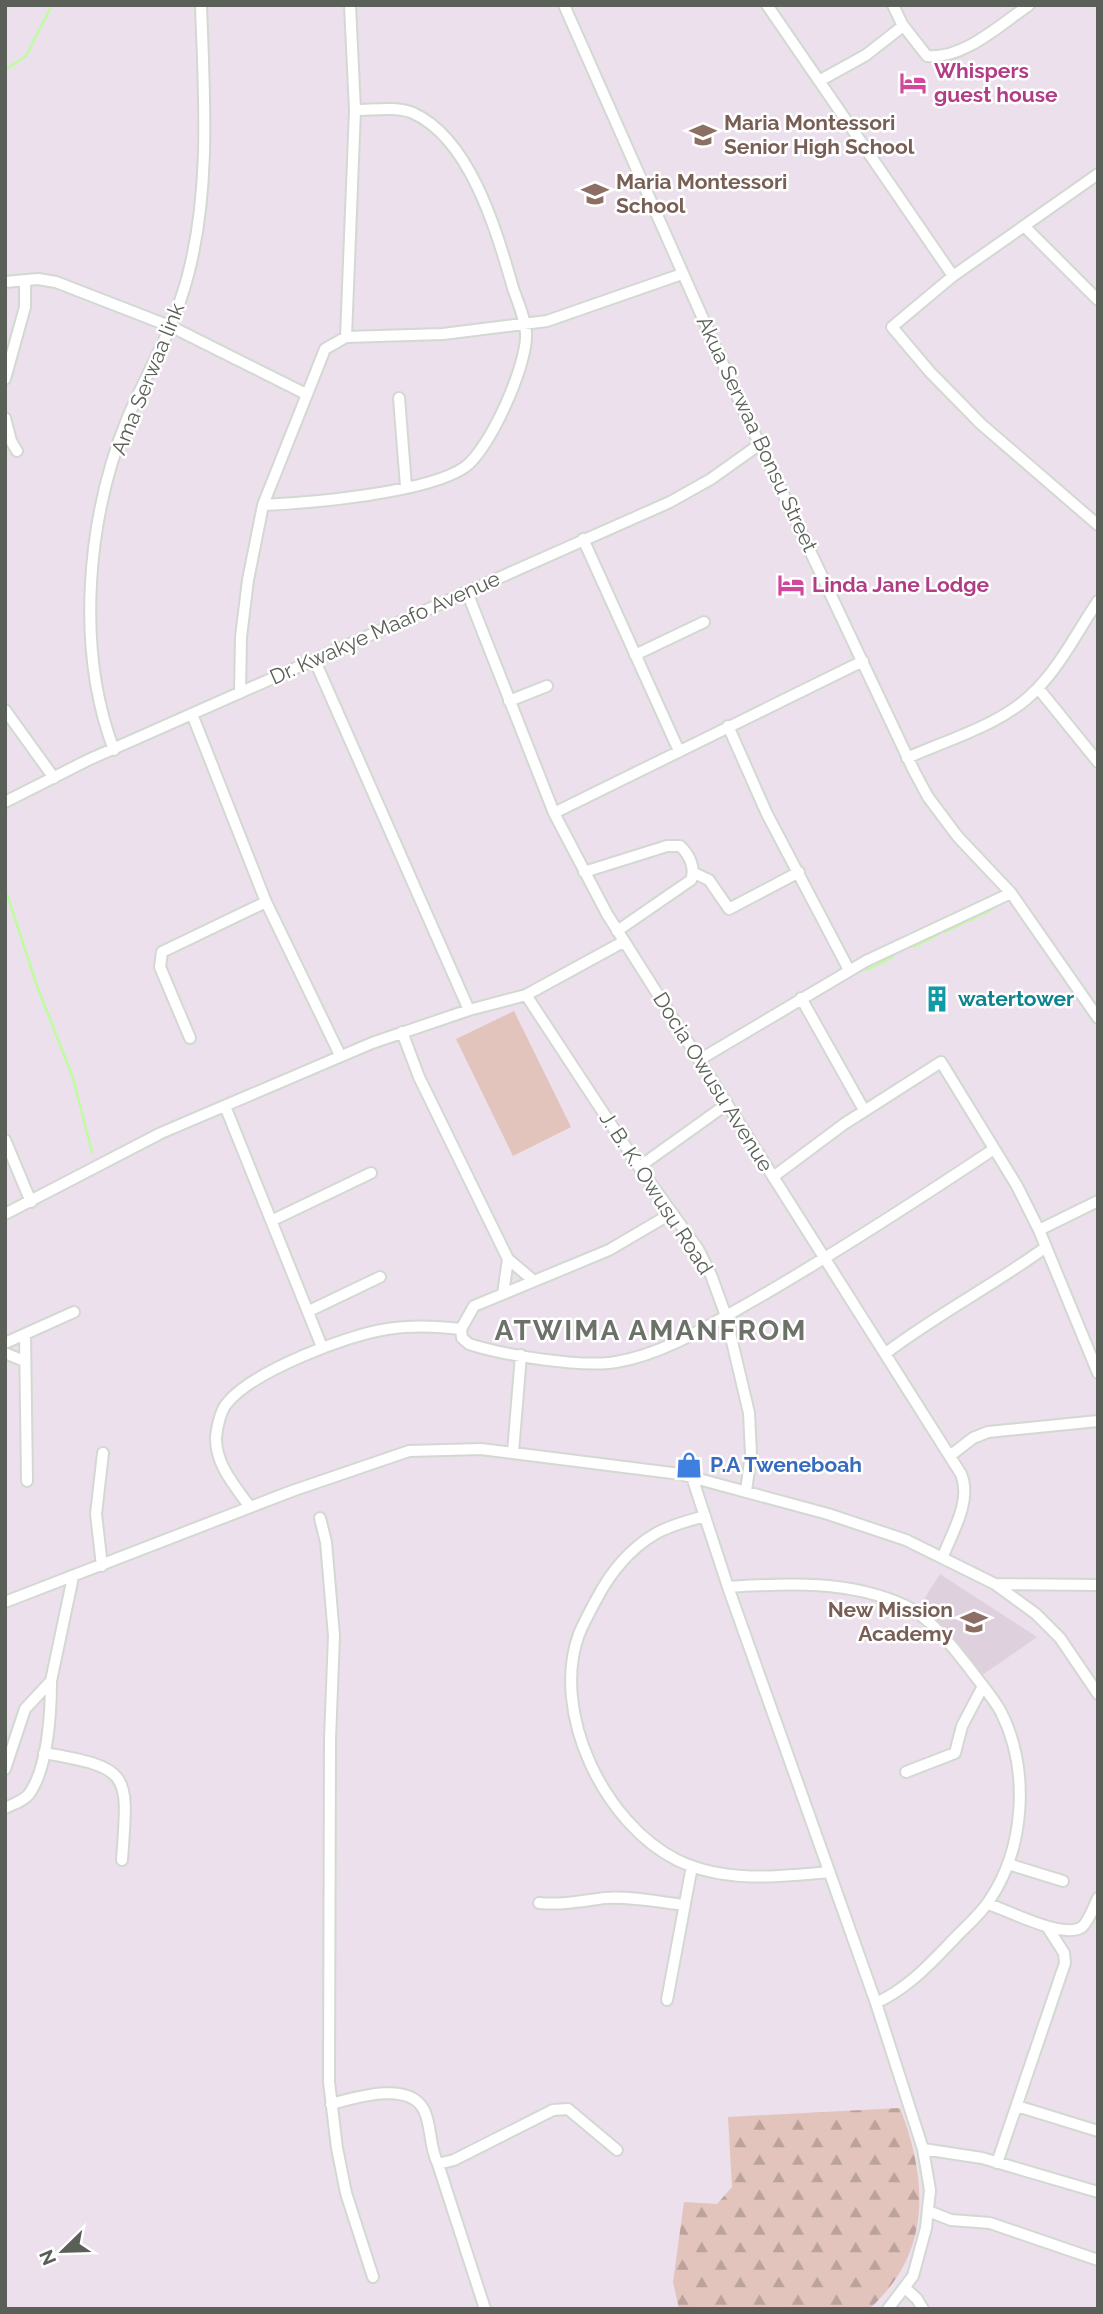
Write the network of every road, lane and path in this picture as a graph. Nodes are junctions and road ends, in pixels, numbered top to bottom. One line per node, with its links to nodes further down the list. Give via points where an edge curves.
1 (201, 5): 18 (street, Ama Serwaa link, via 202,193 189,274)
2 (351, 5): 9 (street)
3 (564, 5): 12 (street, Akua Serwaa Bonsu Street)
4 (767, 5): 8 (street)
5 (893, 5): 7 (street)
6 (1029, 5): 7 (street, via 956,52 940,57 928,56)
7 (903, 26): 8 (street, via 866,55)
8 (819, 81): 13 (street)
9 (355, 110): 17 (street, via 414,113 445,136 487,210); 19 (street)
10 (1098, 174): 11 (street)
11 (1026, 228): 13 (street); 16 (street)
12 (682, 274): 17 (street); 24 (street, Akua Serwaa Bonsu Street)
13 (953, 276): 28 (street, via 892,325 893,330 981,424)
14 (25, 281): 15 (street); 18 (street, via 55,282); 20 (street, via 25,306)
15 (5, 282)
16 (1098, 300)
17 (524, 326): 19 (street); 26 (street, via 524,349 515,378 482,450 463,469)
18 (172, 327): 21 (street); 43 (street, Ama Serwaa link, via 123,430 99,527 89,638 98,702)
19 (346, 337): 21 (street, via 325,349)
20 (5, 379)
21 (306, 394): 27 (street)
22 (399, 398): 26 (street)
23 (5, 418): 25 (street)
24 (760, 444): 29 (street, Dr. Kwakye Maafo Avenue, via 684,495); 35 (street, Akua Serwaa Bonsu Street)
25 (17, 451)
26 (406, 486): 27 (street, via 340,500)
27 (263, 505): 38 (street, via 241,637)
28 (1098, 525)
29 (583, 539): 30 (street, Dr. Kwakye Maafo Avenue); 33 (street)
30 (467, 592): 34 (street, Dr. Kwakye Maafo Avenue); 39 (street, Docia Owusu Avenue)
31 (1098, 601): 37 (street)
32 (704, 622): 33 (street)
33 (635, 655): 44 (street)
34 (315, 661): 38 (street, Dr. Kwakye Maafo Avenue); 60 (street)
35 (863, 661): 42 (street); 45 (street, Akua Serwaa Bonsu Street)
36 (547, 686): 39 (street)
37 (1038, 688): 45 (street, via 1000,716); 46 (street)
38 (240, 693): 41 (street, Dr. Kwakye Maafo Avenue)
39 (509, 701): 49 (street, Docia Owusu Avenue)
40 (5, 710): 47 (street)
41 (192, 714): 43 (street, Dr. Kwakye Maafo Avenue); 54 (street)
42 (728, 726): 44 (street); 51 (street)
43 (114, 750): 47 (street, Dr. Kwakye Maafo Avenue)
44 (679, 751): 49 (street)
45 (907, 758): 53 (street, Akua Serwaa Bonsu Street, via 928,797 958,837)
46 (1098, 762)
47 (54, 778): 48 (street, Dr. Kwakye Maafo Avenue)
48 (5, 802)
49 (554, 813): 50 (street, Docia Owusu Avenue)
50 (584, 872): 52 (street, via 674,845 685,850); 55 (street, Docia Owusu Avenue)
51 (799, 872): 52 (street, via 729,909 709,880); 57 (street)
52 (694, 873): 55 (street, via 687,883)
53 (1011, 893): 57 (street); 61 (street, Akua Serwaa Bonsu Street)
54 (266, 902): 63 (street, via 162,952 160,967); 64 (street)
55 (617, 931): 56 (street, Docia Owusu Avenue)
56 (623, 942): 58 (street); 65 (street, Docia Owusu Avenue)
57 (849, 970): 59 (street)
58 (526, 995): 60 (street); 71 (street, J. B. K. Owusu Road)
59 (801, 998): 65 (street); 68 (street)
60 (469, 1010): 62 (street)
61 (1098, 1018)
62 (402, 1032): 64 (street); 82 (street, via 419,1077)
63 (190, 1038)
64 (340, 1055): 67 (street)
65 (699, 1060): 66 (street, Docia Owusu Avenue)
66 (727, 1104): 71 (street); 73 (street, Docia Owusu Avenue)
67 (225, 1106): 75 (street, via 130,1148); 78 (street)
68 (864, 1110): 70 (street, via 941,1062); 73 (street)
69 (5, 1140): 75 (street)
70 (994, 1149): 79 (street); 81 (street)
71 (639, 1167): 76 (street, J. B. K. Owusu Road)
72 (372, 1173): 78 (street)
73 (773, 1177): 81 (street, Docia Owusu Avenue)
74 (1098, 1201): 79 (street)
75 (30, 1202): 77 (street)
76 (672, 1213): 84 (street, via 609,1250); 88 (street, J. B. K. Owusu Road, via 701,1256)
77 (5, 1214)
78 (273, 1220): 86 (street)
79 (1039, 1230): 80 (street)
80 (1046, 1247): 94 (street); 97 (street)
81 (825, 1258): 88 (street); 94 (street, Docia Owusu Avenue)
82 (508, 1259): 84 (street); 85 (street)
83 (380, 1277): 86 (street)
84 (534, 1281): 85 (street)
85 (503, 1294): 89 (street, via 473,1307)
86 (309, 1311): 92 (street)
87 (74, 1312): 90 (street)
88 (726, 1316): 95 (street, via 653,1351 616,1362); 104 (street, J. B. K. Owusu Road, via 750,1413)
89 (461, 1329): 92 (street, via 413,1325); 95 (street, via 469,1344)
90 (25, 1334): 91 (street); 96 (street)
91 (5, 1343)
92 (322, 1347): 105 (street, via 255,1382 225,1405 216,1438 219,1459)
93 (5, 1353): 96 (street)
94 (886, 1353): 101 (street, Docia Owusu Avenue)
95 (521, 1355): 99 (street)
96 (24, 1361): 103 (street)
97 (1098, 1373)
98 (1098, 1421): 101 (street, via 988,1432)
99 (513, 1452): 102 (street); 105 (street, via 409,1451)
100 (103, 1453): 109 (street, via 96,1514)
101 (951, 1455): 108 (street, Docia Owusu Avenue, via 965,1494)
102 (692, 1478): 104 (street); 106 (street)
103 (27, 1481)
104 (746, 1491): 108 (street, via 842,1518)
105 (250, 1507): 109 (street)
106 (705, 1516): 113 (street); 124 (street, via 653,1535 615,1567 579,1634 573,1674 578,1726 599,1782 642,1838)
107 (320, 1518): 134 (street, via 334,1636 328,1899)
108 (943, 1556): 111 (street)
109 (102, 1566): 110 (street)
110 (73, 1577): 114 (street); 115 (street)
111 (995, 1584): 112 (street); 117 (street, via 1053,1629)
112 (1098, 1585)
113 (728, 1587): 116 (street, via 826,1586 893,1601 932,1625); 125 (street)
114 (5, 1602)
115 (51, 1681): 118 (street); 119 (street, via 25,1709)
116 (983, 1686): 120 (street, via 962,1726 955,1753); 123 (street, via 1006,1725 1019,1786 1020,1822)
117 (1098, 1694)
118 (44, 1752): 121 (street, via 29,1794); 122 (street, via 102,1765 121,1783 127,1796)
119 (5, 1769)
120 (906, 1772)
121 (5, 1808)
122 (122, 1860)
123 (1007, 1864): 126 (street); 129 (street)
124 (691, 1866): 125 (street, via 749,1877); 130 (street)
125 (829, 1872): 133 (street)
126 (1063, 1881)
127 (1098, 1898): 131 (street, via 1081,1927)
128 (538, 1903): 130 (street, via 565,1905 606,1898)
129 (988, 1904): 131 (street); 133 (street, via 915,1979)
130 (684, 1905): 132 (street)
131 (1048, 1928): 135 (street, via 1065,1963)
132 (667, 2000)
133 (876, 2003): 137 (street)
134 (331, 2104): 140 (street, via 376,2092 412,2099 425,2112); 144 (street, via 346,2193)
135 (1017, 2106): 136 (street); 139 (street)
136 (1098, 2131)
137 (923, 2149): 139 (street); 142 (street, via 929,2179)
138 (617, 2150): 140 (street, via 568,2109 553,2110)
139 (997, 2162): 141 (street)
140 (438, 2164): 146 (street)
141 (1098, 2192)
142 (928, 2211): 143 (street, via 951,2220 990,2223); 145 (street, via 919,2258)
143 (1098, 2260)
144 (373, 2277)
145 (905, 2288): 147 (street); 148 (street)
146 (485, 2309)
147 (888, 2309)
148 (923, 2309)

